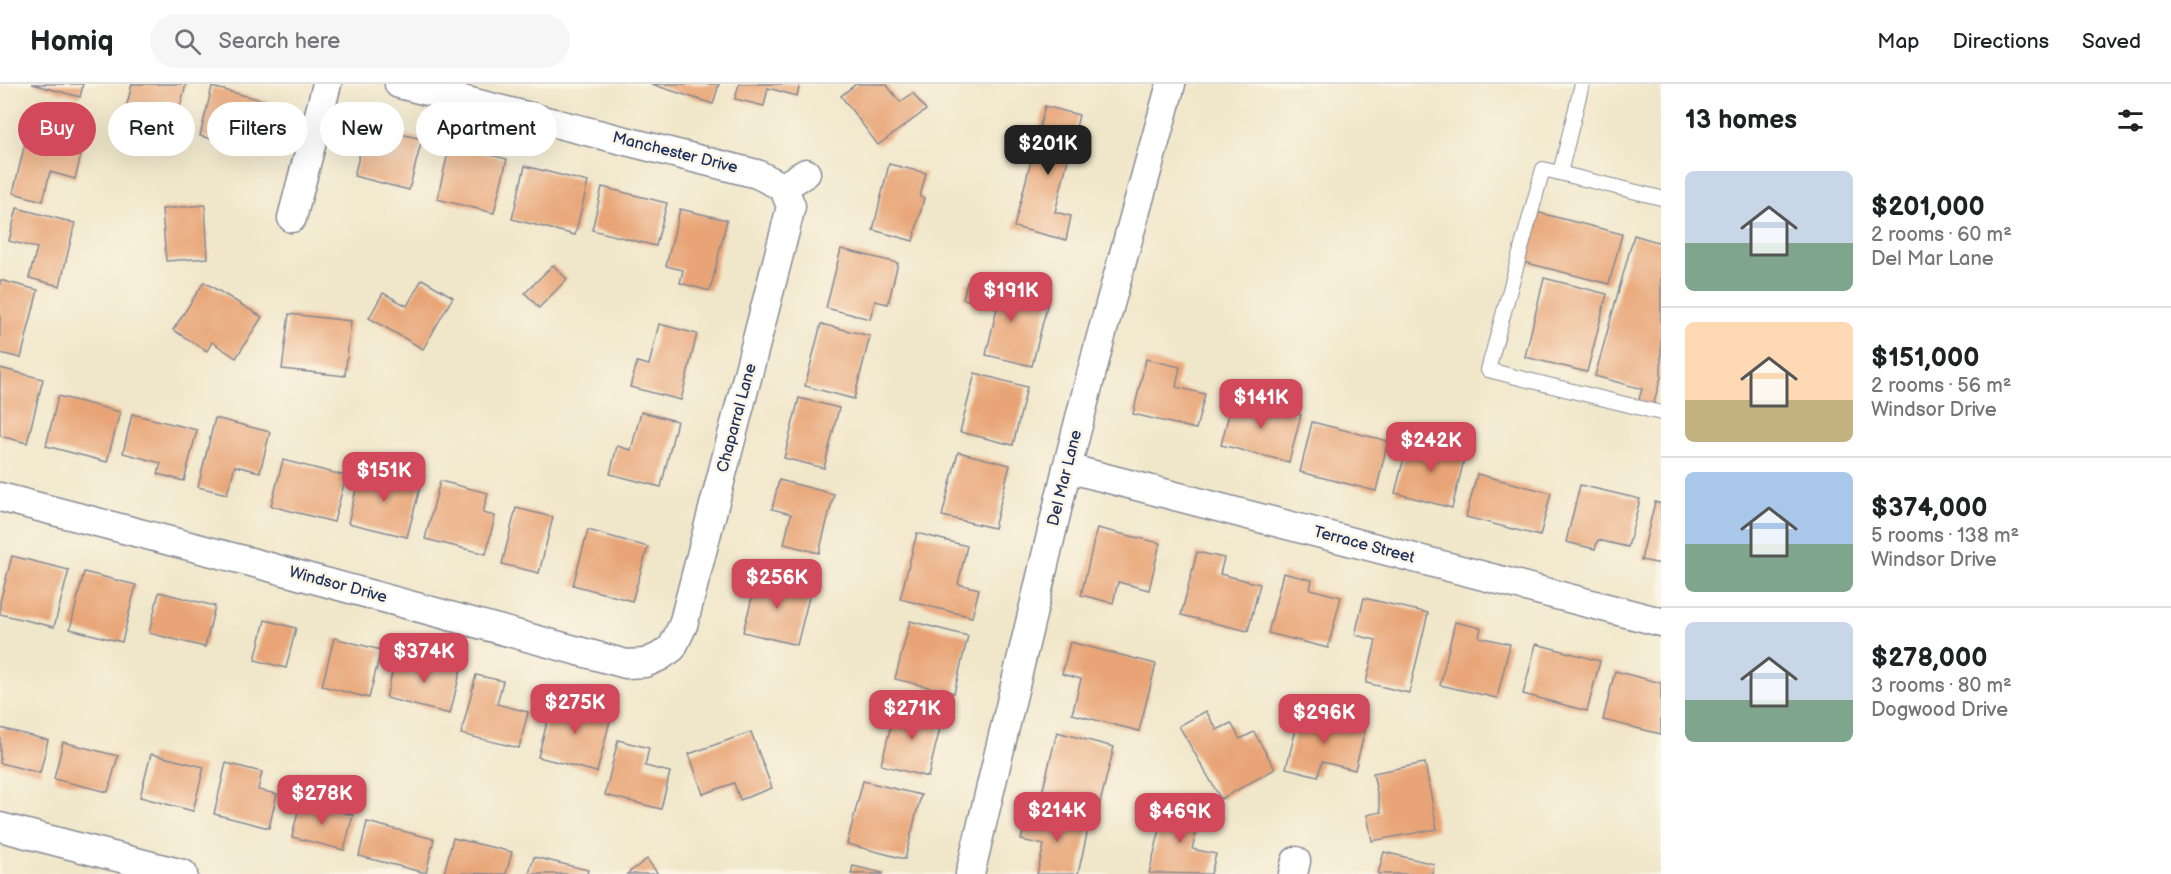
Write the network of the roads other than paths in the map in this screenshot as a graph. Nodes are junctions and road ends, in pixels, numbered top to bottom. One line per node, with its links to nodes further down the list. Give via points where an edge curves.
1 (327, 84): 8 (street)
2 (399, 84): 6 (street, Manchester Drive)
3 (1171, 84): 10 (street, Del Mar Lane)
4 (1582, 84): 5 (lane)
5 (1560, 173): 7 (lane); 9 (lane, via 1543,169 1488,370)
6 (794, 180): 13 (street, Chaparral Lane, via 785,231 683,625)
7 (1661, 198)
8 (292, 218)
9 (1661, 413)
10 (1067, 468): 12 (street, Terrace Street); 16 (street, Del Mar Lane)
11 (0, 497): 13 (street, Windsor Drive, via 626,664 645,663)
12 (1661, 622)
13 (672, 648)
14 (0, 827): 15 (street)
15 (183, 874)
16 (970, 874)

